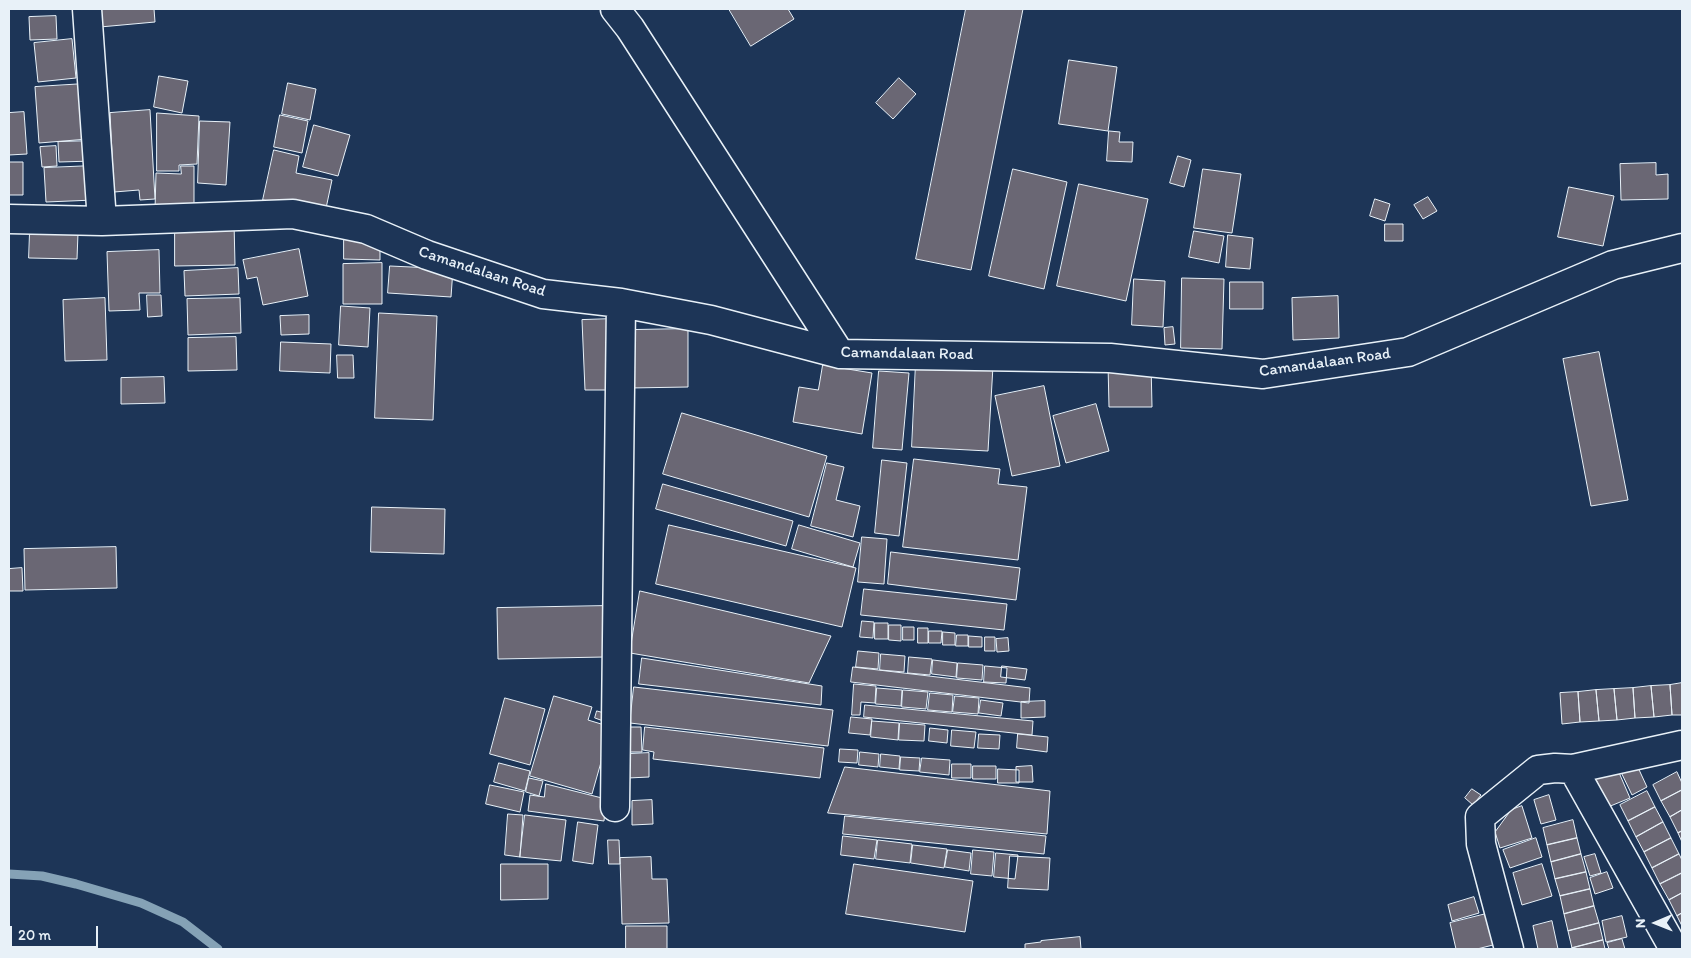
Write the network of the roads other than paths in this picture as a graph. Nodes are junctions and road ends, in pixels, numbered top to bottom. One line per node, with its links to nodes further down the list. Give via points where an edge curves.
1 (87, 9): 4 (street)
2 (615, 9): 7 (street)
3 (9, 219): 4 (street, Camandalaan Road)
4 (102, 221): 6 (street, Camandalaan Road, via 293,214 366,229 427,255 543,294)
5 (1682, 248): 7 (street, Camandalaan Road, via 1613,264 1408,352 1263,374 1110,358)
6 (621, 303): 7 (street, Camandalaan Road, via 711,320); 10 (street)
7 (840, 354)
8 (1682, 746): 9 (street)
9 (1573, 769): 11 (street, via 1538,770 1480,817 1481,844); 12 (street)
10 (615, 807)
11 (1509, 949)
12 (1674, 949)

